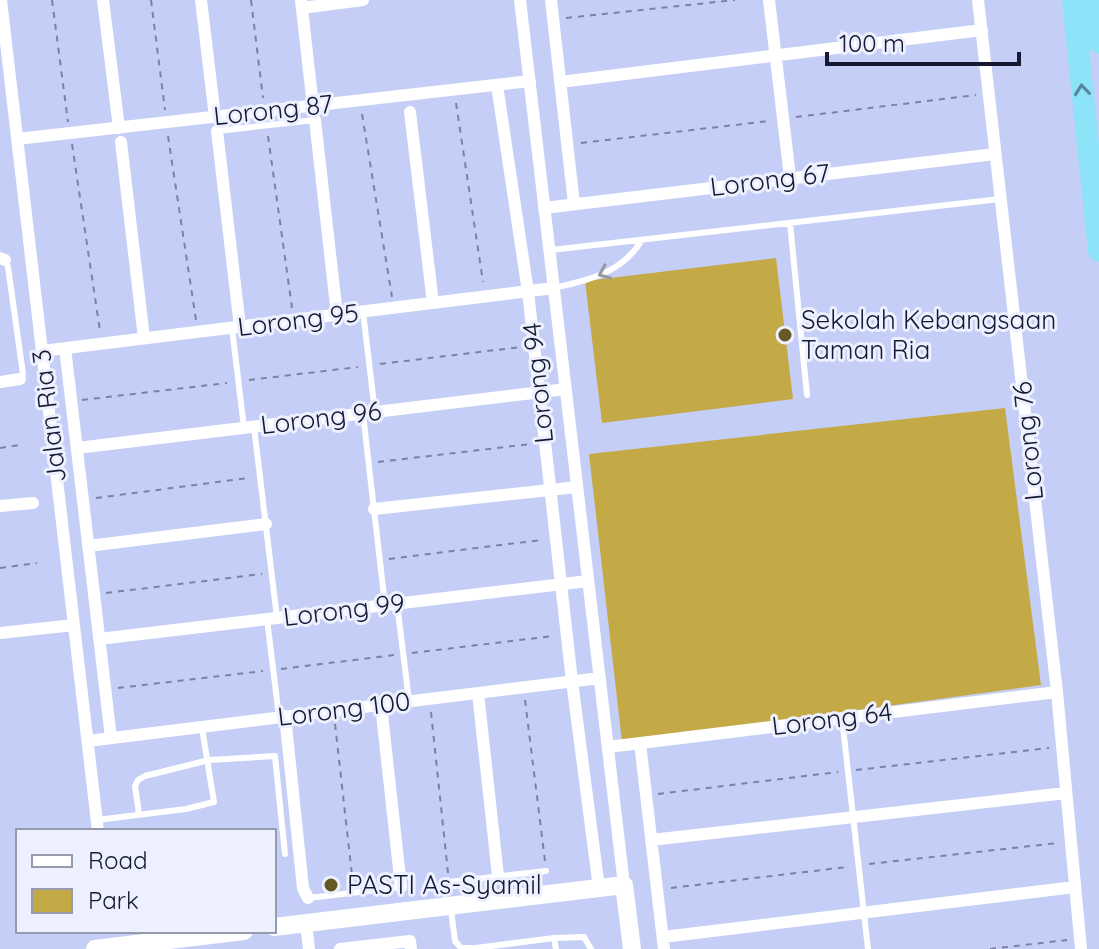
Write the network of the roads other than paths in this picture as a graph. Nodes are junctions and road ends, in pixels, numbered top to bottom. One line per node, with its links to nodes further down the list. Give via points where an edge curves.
1 (103, 0): 22 (street)
2 (201, 0): 20 (street)
3 (363, 0): 10 (street)
4 (520, 0): 15 (street)
5 (551, 0): 16 (street)
6 (769, 0): 14 (street)
7 (978, 0): 12 (street, Lorong 76)
8 (1073, 0): 34 (highway, one-way to 8)
9 (1094, 0): 13 (highway)
10 (301, 4): 18 (street)
11 (1, 6): 24 (street, Jalan Ria 3)
12 (982, 30): 14 (street); 26 (street, Lorong 76)
13 (1099, 43)
14 (776, 57): 16 (street); 27 (street)
15 (530, 81): 17 (street, Lorong 87); 30 (street)
16 (560, 82): 29 (street)
17 (497, 85): 18 (street, Lorong 87); 37 (street, Lorong 94)
18 (313, 106): 20 (street, Lorong 87)
19 (410, 112): 38 (street)
20 (215, 117): 22 (street, Lorong 87)
21 (315, 120): 23 (lane); 40 (street)
22 (119, 128): 24 (street, Lorong 87)
23 (217, 131): 41 (street)
24 (17, 139): 44 (street, Jalan Ria 3)
25 (121, 142): 42 (street)
26 (995, 154): 27 (street, Lorong 67); 28 (street, Lorong 76)
27 (790, 177): 29 (street, Lorong 67)
28 (1000, 199): 31 (lane); 69 (street, Lorong 76)
29 (574, 204): 30 (street, Lorong 67)
30 (544, 208): 33 (street)
31 (790, 223): 32 (lane); 49 (lane)
32 (642, 240): 33 (lane); 36 (lane, one-way to 36, via 612,270)
33 (549, 250): 36 (street)
34 (1099, 251)
35 (2, 259): 45 (lane, via 8,267)
36 (554, 288): 37 (street, Lorong 95); 47 (street)
37 (528, 292): 38 (street, Lorong 95); 48 (street, Lorong 94)
38 (433, 303): 39 (street, Lorong 95)
39 (363, 312): 40 (street, Lorong 95); 50 (lane)
40 (337, 315): 41 (street, Lorong 95)
41 (236, 327): 42 (street, Lorong 95); 51 (lane)
42 (144, 338): 43 (street, Lorong 95)
43 (65, 348): 44 (street, Lorong 95); 52 (street)
44 (42, 351): 64 (street, Jalan Ria 3)
45 (20, 379): 46 (street)
46 (0, 382)
47 (566, 389): 48 (street, Lorong 96); 53 (street)
48 (539, 392): 50 (street, Lorong 96); 54 (street, Lorong 94)
49 (807, 395)
50 (369, 413): 51 (street, Lorong 96); 57 (lane)
51 (249, 427): 52 (street, Lorong 96); 58 (lane)
52 (77, 448): 59 (street)
53 (577, 487): 54 (street); 60 (street)
54 (550, 490): 57 (street); 61 (street, Lorong 94)
55 (33, 503): 56 (street)
56 (0, 506)
57 (374, 509): 62 (lane)
58 (266, 524): 59 (street); 63 (lane)
59 (88, 546): 66 (street)
60 (588, 581): 61 (street, Lorong 99); 67 (street)
61 (561, 584): 62 (street, Lorong 99); 68 (street, Lorong 94)
62 (391, 604): 63 (street, Lorong 99); 71 (lane)
63 (272, 618): 66 (street, Lorong 99); 73 (lane)
64 (74, 625): 65 (street); 77 (street, Jalan Ria 3)
65 (0, 633)
66 (99, 639): 76 (street)
67 (600, 678): 68 (street, Lorong 100); 79 (street)
68 (572, 681): 70 (street, Lorong 100); 93 (street, Lorong 94)
69 (1057, 692): 74 (street, Lorong 64); 81 (street, Lorong 76)
70 (478, 693): 71 (street, Lorong 100); 88 (street)
71 (409, 701): 72 (street, Lorong 100)
72 (381, 705): 73 (street, Lorong 100); 91 (street)
73 (282, 717): 75 (street, Lorong 100); 94 (street)
74 (842, 718): 78 (street, Lorong 64); 83 (lane)
75 (202, 728): 76 (street, Lorong 100); 80 (lane)
76 (111, 738): 77 (street, Lorong 100)
77 (88, 741): 84 (street, Jalan Ria 3)
78 (640, 743): 79 (street, Lorong 64); 85 (street)
79 (608, 747): 90 (street)
80 (209, 760): 82 (lane, via 138,780); 82 (lane, via 214,802); 86 (lane, via 275,756)
81 (1066, 793): 83 (street); 92 (street, Lorong 76)
82 (139, 814): 84 (lane)
83 (854, 817): 85 (street); 96 (lane)
84 (97, 826)
85 (651, 840): 102 (street)
86 (285, 854)
87 (546, 871): 88 (lane)
88 (498, 876): 89 (lane)
89 (449, 882)
90 (624, 885): 93 (street); 110 (street)
91 (401, 887): 94 (lane)
92 (1075, 887): 96 (street); 103 (street, Lorong 76)
93 (599, 888): 95 (street)
94 (308, 898)
95 (450, 906): 97 (street); 100 (lane, via 455,941 461,948)
96 (864, 912): 102 (street); 111 (lane)
97 (306, 924): 98 (street); 105 (street)
98 (276, 927)
99 (219, 933): 101 (street)
100 (554, 938): 108 (lane); 109 (lane, via 584,937)
101 (106, 942)
102 (663, 943)
103 (1080, 944)
104 (361, 948): 106 (street); 107 (street, via 410,941)
105 (309, 949)
106 (340, 949)
107 (411, 949)
108 (556, 949)
109 (591, 949)
110 (632, 949)
111 (868, 949)

